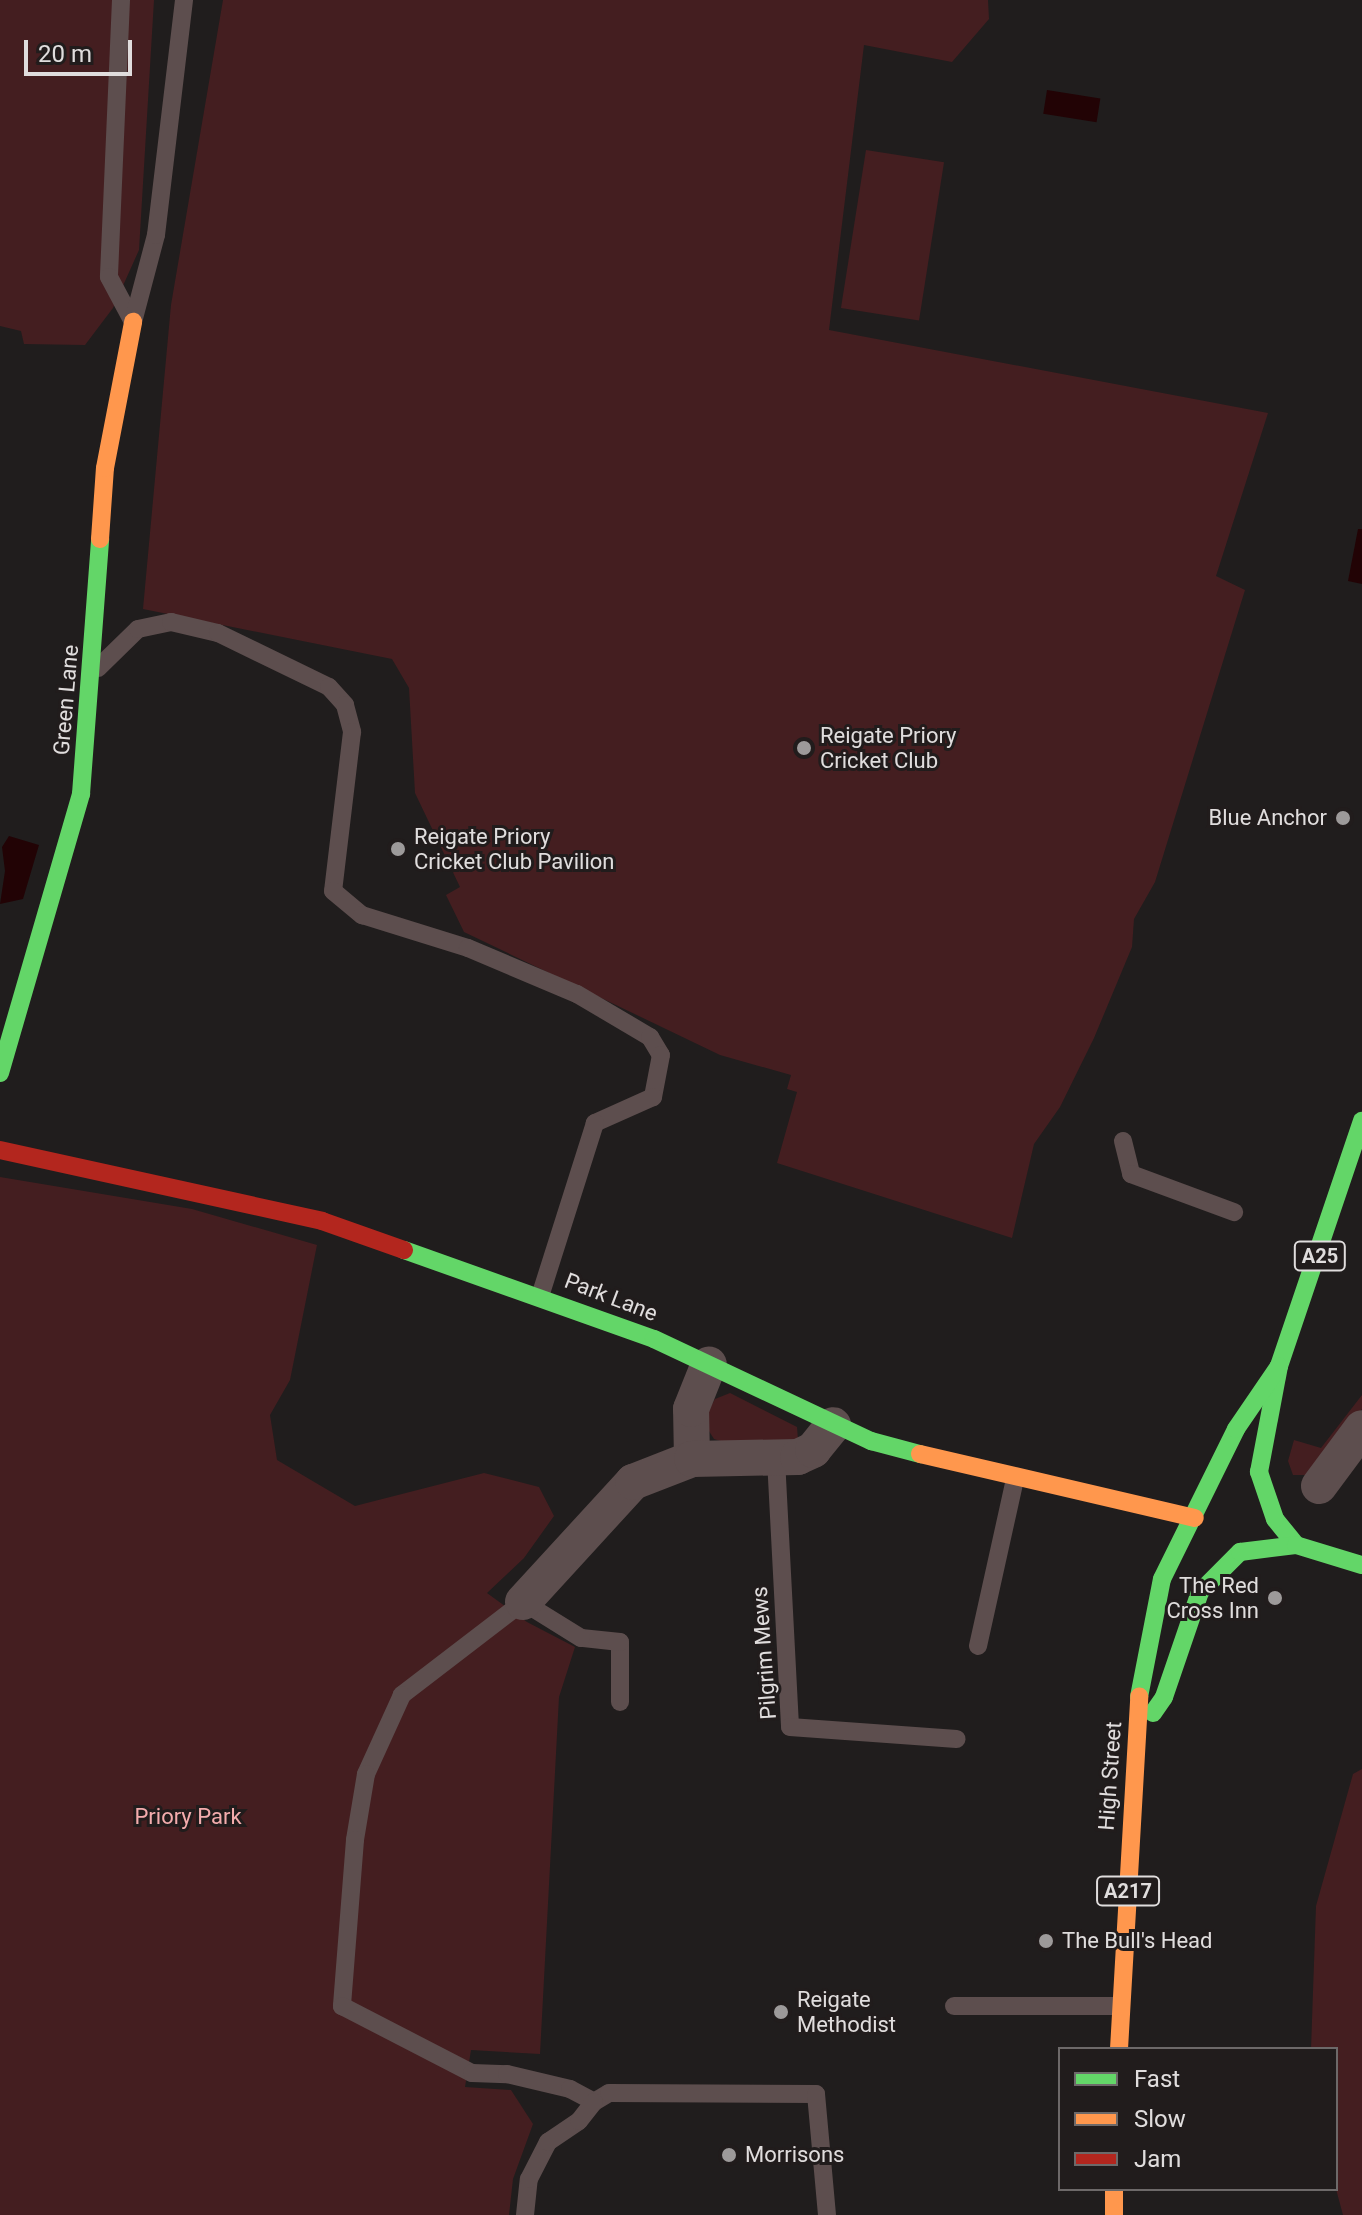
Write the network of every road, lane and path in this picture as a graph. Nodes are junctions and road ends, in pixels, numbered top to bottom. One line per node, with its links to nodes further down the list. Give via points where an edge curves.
1 (121, 0): 3 (lane, via 109,277)
2 (184, 0): 3 (lane, via 156,235)
3 (133, 322): 4 (street, Green Lane, via 105,468)
4 (94, 674): 5 (street, Green Lane, via 81,794 66,860); 12 (lane, via 125,638 148,625 171,622 218,633 329,687 345,705 352,732 333,891 362,915 468,948 563,988 650,1037 661,1055 653,1097 595,1123)
5 (0, 1073)
6 (1362, 1121): 11 (street, A25)
7 (1123, 1141): 9 (lane, via 1131,1174)
8 (0, 1150): 12 (street, Park Lane, via 322,1221)
9 (1234, 1212)
10 (1296, 1231): 11 (lane)
11 (1325, 1241): 14 (street, A25)
12 (540, 1296): 13 (street, Park Lane)
13 (709, 1364): 15 (street, Park Lane); 17 (street, via 691,1409)
14 (1279, 1366): 22 (street, A25, via 1236,1429); 23 (street, A25, via 1259,1472 1275,1519)
15 (833, 1425): 18 (street, via 813,1450); 19 (street, Park Lane, via 871,1441)
16 (1362, 1428): 20 (street)
17 (692, 1459): 18 (street); 26 (street, via 633,1482)
18 (776, 1459): 30 (lane, Pilgrim Mews, via 790,1727)
19 (1015, 1479): 21 (street, Park Lane); 27 (lane)
20 (1319, 1486)
21 (1147, 1508): 22 (street, Park Lane); 24 (street, via 1165,1545)
22 (1195, 1518): 24 (street, High Street)
23 (1296, 1545): 25 (street); 29 (street, via 1240,1552 1209,1578 1164,1697)
24 (1166, 1563): 29 (street, High Street, via 1140,1686)
25 (1362, 1565)
26 (523, 1602): 28 (lane, via 581,1638 620,1642); 34 (lane, via 402,1695 366,1774 355,1840 342,2006 472,2073 507,2074 570,2089)
27 (978, 1646)
28 (620, 1702)
29 (1137, 1734): 32 (street, High Street / A217)
30 (957, 1739)
31 (954, 2006): 32 (lane)
32 (1120, 2006): 33 (street, High Street / A217)
33 (1119, 2047)
34 (594, 2102): 36 (lane, via 579,2121 548,2142 529,2179); 37 (lane, via 609,2093 816,2094)
35 (1114, 2191): 38 (street)
36 (525, 2215)
37 (827, 2215)
38 (1114, 2215)

